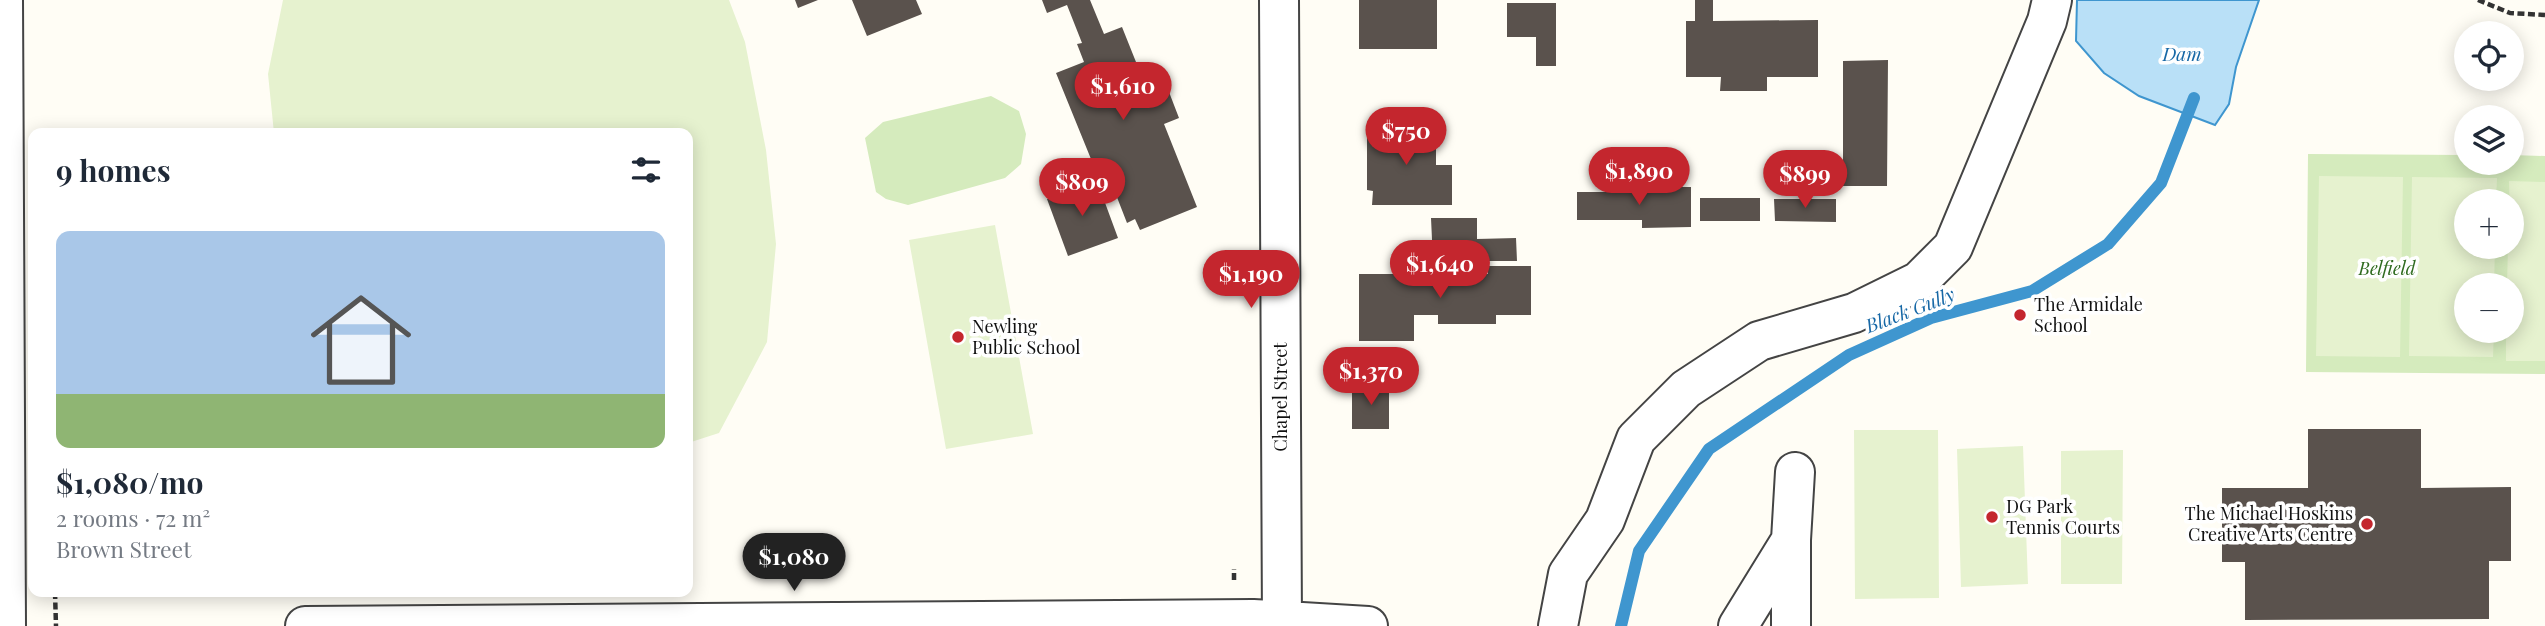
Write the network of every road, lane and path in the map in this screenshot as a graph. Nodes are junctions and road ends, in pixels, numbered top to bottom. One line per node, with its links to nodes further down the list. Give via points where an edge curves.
1 (3, 0): 11 (street)
2 (1279, 0): 9 (street, Chapel Street)
3 (2052, 0): 15 (street, via 1953,247 1919,281 1854,313 1759,341 1686,389 1636,439 1605,520 1568,574)
4 (2478, 0): 5 (path, via 2510,13)
5 (2545, 15)
6 (1795, 472): 7 (street)
7 (1791, 540): 16 (street); 17 (street)
8 (55, 597): 12 (path)
9 (1282, 623): 10 (street); 14 (street)
10 (903, 624): 13 (street)
11 (6, 626)
12 (56, 626)
13 (305, 626)
14 (1368, 626)
15 (1558, 626)
16 (1738, 626)
17 (1791, 626)

